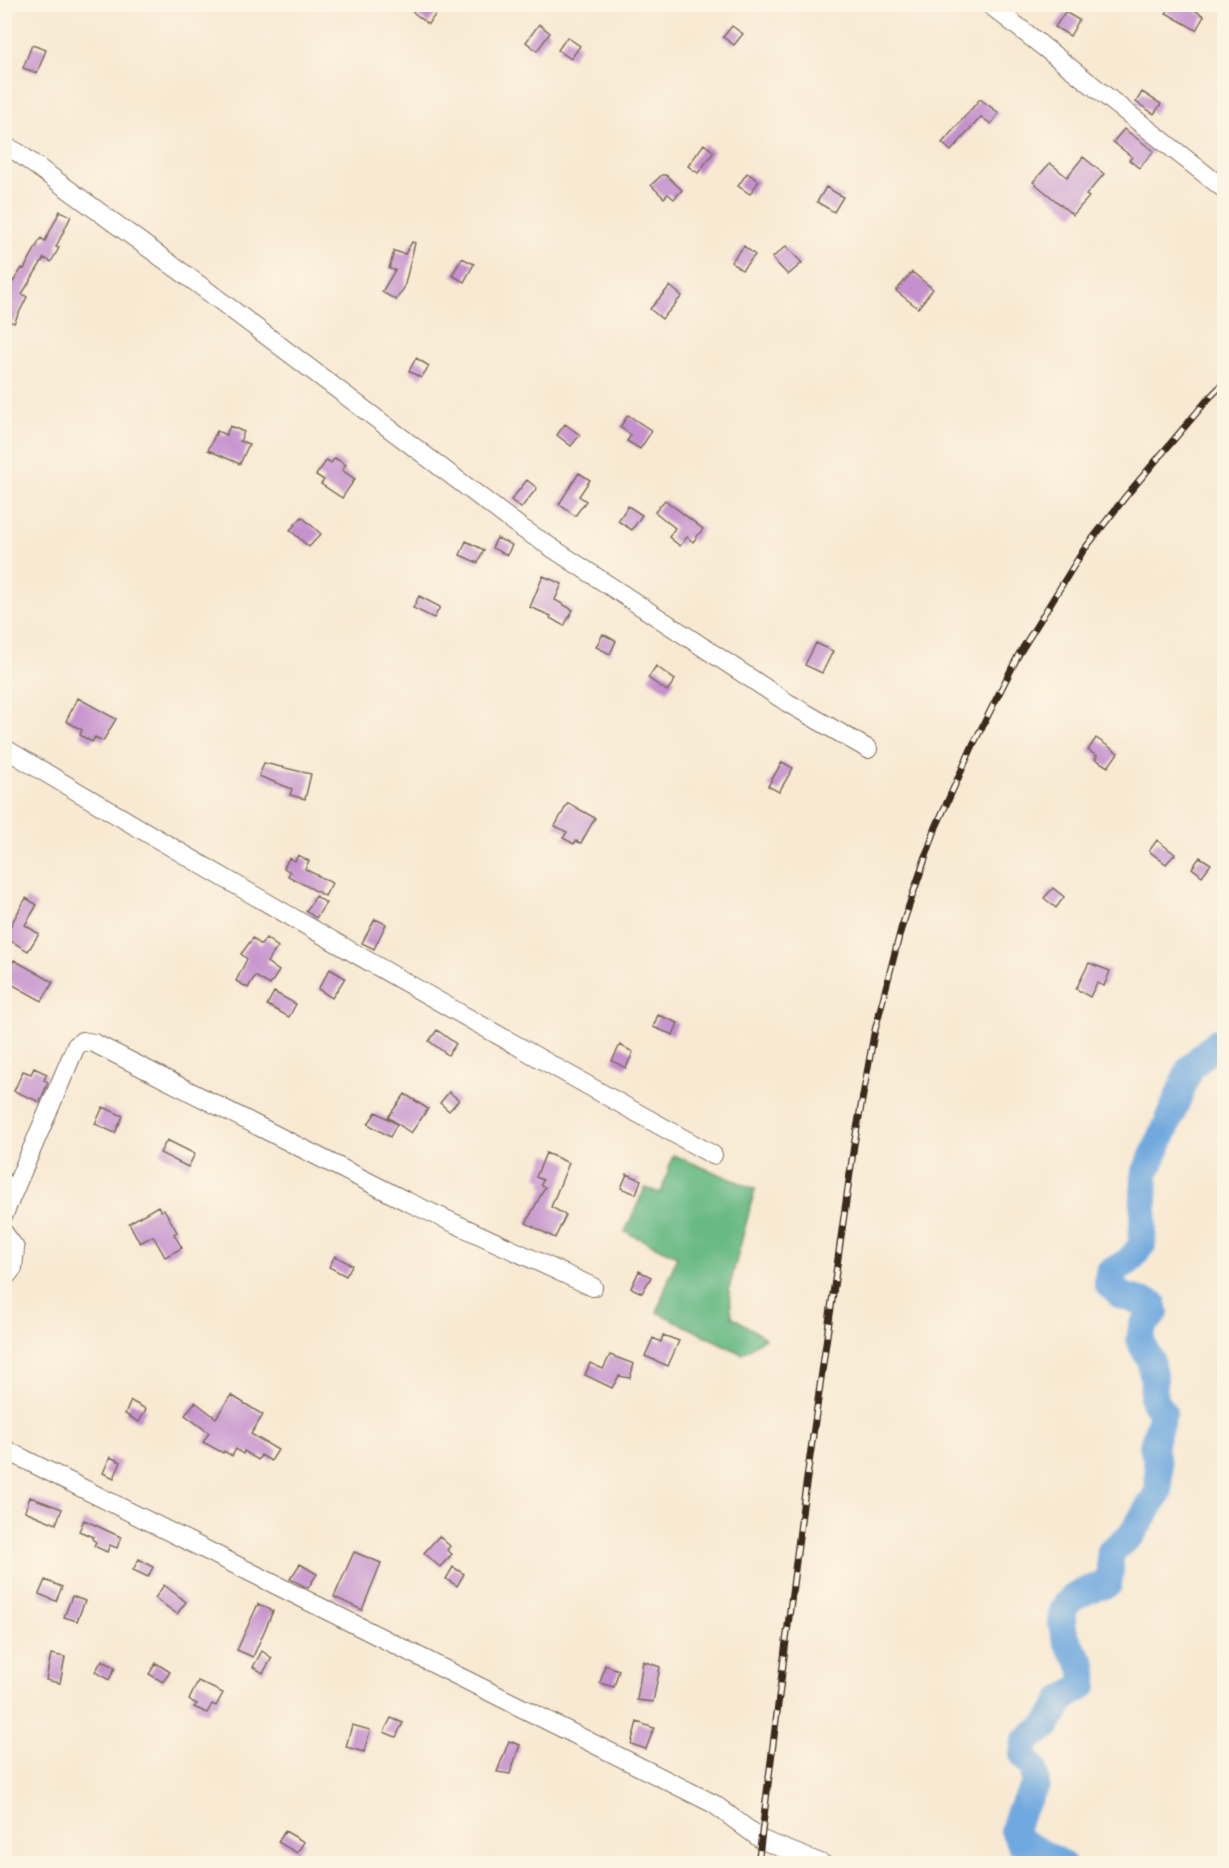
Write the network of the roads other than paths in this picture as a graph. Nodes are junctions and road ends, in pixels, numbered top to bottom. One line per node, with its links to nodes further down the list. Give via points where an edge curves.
1 (989, 4): 3 (street)
2 (4, 146): 5 (street, via 198,284 520,526 788,703)
3 (1224, 189)
4 (4, 748): 6 (street, via 204,868)
5 (868, 749)
6 (713, 1155)
7 (4, 1215): 10 (street, via 76,1046 82,1041 93,1043 406,1201)
8 (4, 1233): 9 (street, via 15,1248 13,1268)
9 (4, 1279)
10 (592, 1287)
11 (4, 1449): 12 (street, via 714,1804 762,1840)
12 (823, 1863)

